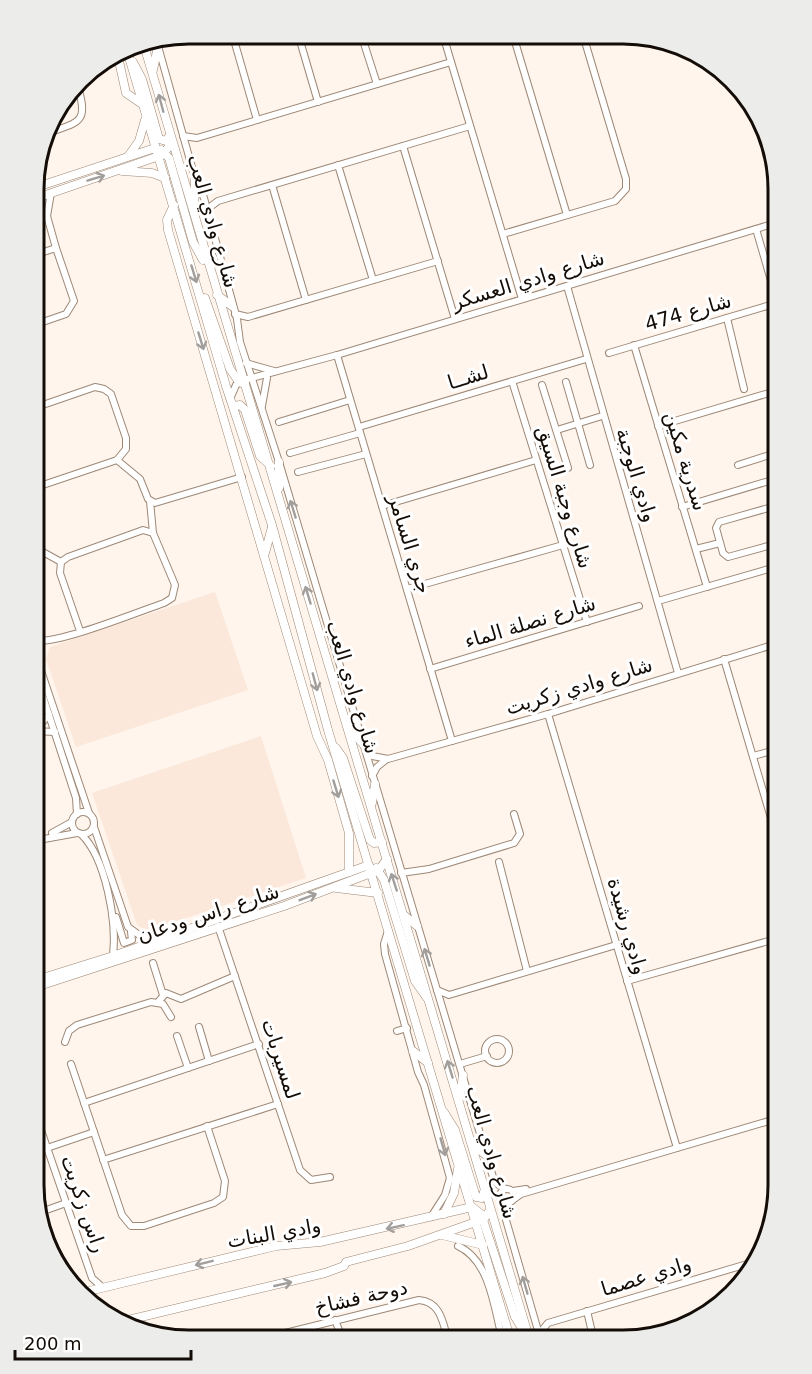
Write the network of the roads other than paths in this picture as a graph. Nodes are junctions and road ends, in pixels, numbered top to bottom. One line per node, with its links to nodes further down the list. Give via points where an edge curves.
1 (235, 44): 20 (street)
2 (301, 44): 17 (street)
3 (365, 44): 15 (street)
4 (446, 44): 13 (street)
5 (516, 44): 46 (street)
6 (585, 44): 46 (street, via 627,186 618,200)
7 (156, 47): 14 (street)
8 (158, 47): 23 (street)
9 (145, 50): 14 (street, شارع وادي العب)
10 (129, 56): 18 (street, شارع وادي العب)
11 (130, 56): 25 (street, via 142,80 159,139)
12 (119, 61): 18 (street, شارع وادي العب, via 126,93)
13 (451, 62): 15 (street); 21 (street)
14 (152, 71): 25 (street, شارع وادي العب, one-way to 14)
15 (377, 84): 17 (street)
16 (80, 92): 22 (street, via 82,116 74,124)
17 (318, 102): 20 (street)
18 (142, 105): 19 (street, شارع وادي العب)
19 (146, 117): 28 (street, شارع وادي العب); 29 (street, via 142,135)
20 (257, 120): 24 (street)
21 (470, 126): 26 (street); 50 (street)
22 (56, 130)
23 (183, 136): 24 (street); 27 (street)
24 (197, 138): 27 (street)
25 (171, 139): 28 (street); 47 (street, شارع وادي العب)
26 (403, 146): 30 (street); 53 (street)
27 (187, 150): 34 (street)
28 (159, 152): 29 (street); 31 (street); 33 (street, شارع وادي العب); 54 (street, via 193,242)
29 (129, 156): 32 (street)
30 (339, 165): 37 (street); 56 (street)
31 (119, 171): 33 (street, via 155,173); 36 (street, one-way to 31)
32 (70, 176): 35 (street); 36 (street)
33 (165, 178): 43 (street, شارع وادي العب)
34 (195, 178): 40 (street); 47 (street)
35 (44, 185)
36 (74, 185): 38 (street)
37 (272, 185): 41 (street); 61 (street)
38 (51, 194): 39 (street); 44 (street)
39 (44, 196)
40 (204, 198): 41 (street); 45 (street)
41 (218, 201): 45 (street)
42 (44, 205): 44 (street)
43 (174, 205): 58 (street, شارع وادي العب, one-way to 58); 104 (street, شارع وادي العب, one-way to 104, via 167,220 168,230)
44 (47, 207): 51 (street)
45 (206, 210): 63 (street)
46 (567, 215): 50 (street)
47 (193, 217): 54 (street, شارع وادي العب)
48 (768, 225): 49 (street, شارع وادي العسكر)
49 (756, 229): 55 (street); 57 (street, شارع وادي العسكر)
50 (503, 234): 60 (street)
51 (56, 248): 52 (street); 67 (street, via 74,301 66,314)
52 (44, 252)
53 (438, 261): 56 (street); 66 (street)
54 (208, 266): 59 (street, شارع وادي العب)
55 (768, 271)
56 (373, 280): 61 (street)
57 (567, 286): 60 (street, شارع وادي العسكر); 72 (street, وادي الوجبة)
58 (200, 292): 77 (street, via 210,309 230,369); 84 (street, شارع وادي العب)
59 (217, 295): 63 (street); 77 (street, شارع وادي العب)
60 (522, 299): 66 (street, شارع وادي العسكر)
61 (306, 300): 64 (street)
62 (768, 308): 65 (street, شارع 474)
63 (234, 310): 64 (street); 68 (street)
64 (248, 317): 68 (street)
65 (727, 318): 69 (street, شارع 474); 81 (street)
66 (455, 320): 71 (street, شارع وادي العسكر)
67 (44, 322)
68 (238, 326): 73 (street)
69 (634, 345): 70 (street, شارع 474); 90 (street, سدرية مكين)
70 (609, 353)
71 (337, 355): 74 (street, شارع وادي العسكر); 83 (street, جري السامر)
72 (586, 359): 78 (street, لشــا); 87 (street, وادي الوجبة)
73 (246, 363): 75 (street); 77 (street)
74 (287, 369): 75 (street, شارع وادي العسكر); 76 (street, شارع وادي العسكر)
75 (274, 371): 77 (street, شارع وادي العسكر)
76 (267, 378): 77 (street, شارع وادي العسكر); 86 (street)
77 (246, 381): 84 (street); 86 (street); 101 (street, شارع وادي العب)
78 (512, 381): 91 (street, لشــا); 97 (street, شارع وجبة السيق)
79 (566, 382): 89 (street)
80 (542, 385): 92 (street)
81 (744, 388)
82 (768, 393): 90 (street)
83 (351, 400): 88 (street); 91 (street, جري السامر)
84 (232, 403): 101 (street, via 245,410 260,456); 112 (street, شارع وادي العب)
85 (44, 404): 96 (street, via 94,387 107,391 113,398 127,444)
86 (262, 410): 98 (street)
87 (602, 416): 89 (street); 124 (street, وادي الوجبة)
88 (279, 422)
89 (578, 424): 92 (street); 99 (street)
90 (658, 426): 110 (street, سدرية مكين)
91 (359, 430): 93 (street, لشــا); 94 (street, جري السامر)
92 (557, 430): 102 (street)
93 (290, 453)
94 (366, 454): 103 (street); 109 (street, جري السامر)
95 (768, 455): 100 (street)
96 (117, 460): 106 (street); 108 (street, via 140,479)
97 (536, 460): 109 (street); 115 (street, شارع وجبة السيق)
98 (279, 462): 107 (street); 144 (street, one-way to 98)
99 (590, 465)
100 (738, 465)
101 (271, 466): 107 (street, شارع وادي العب)
102 (568, 468)
103 (298, 472)
104 (242, 477): 108 (street, via 158,503); 119 (street, شارع وادي العب)
105 (768, 481): 110 (street)
106 (44, 485)
107 (279, 499): 138 (street, شارع وادي العب, one-way to 107)
108 (150, 501): 113 (street)
109 (382, 506): 123 (street, جري السامر)
110 (682, 507): 117 (street, سدرية مكين)
111 (768, 508): 114 (street, via 719,522 716,528)
112 (272, 525): 119 (street); 139 (street, شارع وادي العب, one-way to 139)
113 (153, 533): 120 (street, via 140,531); 127 (street, via 176,585 172,598)
114 (720, 543): 116 (street, via 728,557); 117 (street)
115 (563, 545): 123 (street); 126 (street, شارع وجبة السيق)
116 (768, 546)
117 (696, 549): 122 (street, سدرية مكين)
118 (44, 553): 120 (street)
119 (264, 553): 145 (street, شارع وادي العب)
120 (61, 562): 127 (street, via 60,573)
121 (768, 569): 122 (street)
122 (707, 587): 124 (street)
123 (407, 590): 131 (street, جري السامر)
124 (658, 601): 132 (street, وادي الوجبة)
125 (639, 606): 126 (street, شارع نصلة الماء)
126 (587, 622): 131 (street, شارع نصلة الماء)
127 (80, 631): 128 (street)
128 (46, 643)
129 (768, 646): 130 (street, شارع وادي زكريت)
130 (724, 659): 132 (street, شارع وادي زكريت); 148 (street)
131 (430, 669): 142 (street, جري السامر)
132 (678, 673): 135 (street, شارع وادي زكريت)
133 (44, 680): 153 (street)
134 (44, 700): 136 (street)
135 (548, 714): 142 (street, شارع وادي زكريت); 179 (street, وادي رشيدة)
136 (49, 715): 137 (street); 141 (street)
137 (44, 720)
138 (347, 727): 144 (street); 152 (street, شارع وادي العب)
139 (328, 730): 143 (street, شارع وادي العب); 145 (street)
140 (44, 731): 141 (street)
141 (55, 732): 154 (street, via 76,798)
142 (452, 741): 149 (street, شارع وادي زكريت)
143 (333, 745): 162 (street, شارع وادي العب); 163 (street, via 343,758 370,840)
144 (364, 745): 147 (street)
145 (324, 752): 158 (street, شارع وادي العب, one-way to 158)
146 (768, 752): 148 (street)
147 (367, 755): 149 (street, شارع وادي زكريت); 150 (street)
148 (753, 756): 151 (street)
149 (388, 759): 150 (street, via 380,764)
150 (374, 780): 152 (street); 168 (street)
151 (768, 807)
152 (372, 808): 163 (street, شارع وادي العب)
153 (89, 813): 154 (street); 157 (street, via 94,818)
154 (77, 814): 156 (street)
155 (514, 814): 168 (street, via 520,834 514,843 429,869)
156 (72, 822): 159 (street); 160 (street)
157 (94, 827): 159 (street, via 87,834); 176 (street)
158 (348, 827): 162 (street); 167 (street, شارع وادي العب)
159 (80, 834): 161 (street); 171 (street, via 95,854)
160 (44, 837)
161 (44, 839)
162 (362, 840): 166 (street, شارع وادي العب)
163 (382, 842): 164 (street, شارع وادي العب)
164 (387, 859): 166 (street); 172 (street, شارع وادي العب, one-way to 164)
165 (499, 862): 182 (street)
166 (373, 870): 167 (street, شارع راس ودعان); 169 (street, شارع راس ودعان); 170 (street, شارع وادي العب); 190 (street, via 384,880 415,981)
167 (349, 872): 177 (street, شارع راس ودعان)
168 (401, 873): 174 (street)
169 (332, 888): 170 (street); 173 (street, شارع راس ودعان, one-way to 169)
170 (378, 893): 175 (street, شارع وادي العب)
171 (112, 908): 176 (street, via 124,943 132,940); 180 (street, via 116,927)
172 (405, 915): 174 (street); 190 (street, شارع وادي العب)
173 (218, 926): 183 (street, لمسيربات); 186 (street, شارع راس ودعان)
174 (417, 926): 187 (street, one-way to 174)
175 (388, 930): 195 (street, via 384,951); 203 (street, شارع وادي العب)
176 (131, 931): 177 (street, via 147,938)
177 (162, 938): 180 (street, شارع راس ودعان)
178 (768, 941): 185 (street)
179 (616, 945): 182 (street); 185 (street, وادي رشيدة)
180 (114, 956): 184 (street, شارع راس ودعان)
181 (153, 963): 188 (street)
182 (527, 971): 189 (street)
183 (235, 976): 188 (street, via 181,999 169,993); 199 (street, لمسيربات)
184 (44, 978)
185 (627, 981): 218 (street, وادي رشيدة)
186 (44, 984)
187 (437, 990): 189 (street); 192 (street)
188 (163, 995): 191 (street)
189 (449, 995): 192 (street)
190 (429, 999): 208 (street, شارع وادي العب, one-way to 190)
191 (158, 1002): 193 (street); 198 (street, via 77,1026 69,1031)
192 (442, 1006): 205 (street)
193 (171, 1017)
194 (199, 1027): 202 (street)
195 (407, 1028): 196 (street); 200 (street)
196 (397, 1031)
197 (177, 1036): 206 (street)
198 (65, 1042)
199 (259, 1044): 202 (street); 210 (street, لمسيربات)
200 (413, 1051): 203 (street); 230 (street, one-way to 230, via 450,1170 448,1187)
201 (487, 1056): 201 (street, via 492,1064 509,1059 504,1040 485,1044); 205 (street)
202 (209, 1061): 206 (street)
203 (428, 1063): 211 (street, شارع وادي العب)
204 (71, 1064): 209 (street)
205 (460, 1064): 207 (street)
206 (188, 1068): 209 (street)
207 (463, 1076): 208 (street); 219 (street)
208 (460, 1101): 216 (street, شارع وادي العب)
209 (84, 1103): 214 (street)
210 (278, 1104): 213 (street); 222 (street, لمسيربات, via 303,1174 315,1180)
211 (441, 1108): 221 (street, شارع وادي العب); 223 (street, via 455,1130 476,1197 482,1198)
212 (768, 1121): 218 (street)
213 (207, 1126): 220 (street); 220 (street, via 226,1188 220,1200 204,1207 144,1226 130,1226)
214 (94, 1132): 217 (street); 220 (street)
215 (44, 1139): 217 (street, راس زكريت)
216 (471, 1142): 219 (street); 223 (street, شارع وادي العب)
217 (47, 1148): 225 (street, راس زكريت)
218 (677, 1148): 224 (street, via 634,1156)
219 (487, 1156): 224 (street, via 495,1181)
220 (103, 1160)
221 (459, 1165): 227 (street, شارع وادي العب); 229 (street, via 454,1193)
222 (330, 1177)
223 (485, 1188): 226 (street, شارع وادي العب)
224 (510, 1196): 241 (street, one-way to 224, via 506,1220)
225 (66, 1203): 228 (street); 236 (street, راس زكريت)
226 (490, 1206): 231 (street, via 489,1214); 251 (street, شارع وادي العب)
227 (472, 1207): 229 (street, وادي البنات); 231 (street, شارع وادي العب)
228 (46, 1210)
229 (444, 1214): 230 (street, وادي البنات)
230 (431, 1217): 237 (street, وادي البنات, one-way to 237, via 320,1242 276,1246)
231 (480, 1221): 232 (street); 233 (street, شارع وادي العب); 250 (street, via 515,1317)
232 (442, 1235): 233 (street); 242 (street, one-way to 232, via 304,1280 346,1262)
233 (483, 1245): 249 (street, شارع وادي العب)
234 (458, 1246): 248 (street, via 470,1252 481,1267)
235 (745, 1265): 240 (street, وادي عصما)
236 (92, 1278): 237 (street, راس زكريت); 238 (street, راس زكريت)
237 (102, 1287): 239 (street, وادي البنات)
238 (86, 1288)
239 (89, 1291)
240 (587, 1311): 244 (street, وادي عصما); 254 (street)
241 (533, 1315): 244 (street); 252 (street)
242 (133, 1319)
243 (335, 1320): 245 (street, دوحة فشاخ); 246 (street); 247 (street, دوحة فشاخ, via 423,1300 439,1312)
244 (548, 1323): 253 (street)
245 (296, 1330)
246 (339, 1330)
247 (445, 1330)
248 (500, 1330)
249 (508, 1330)
250 (523, 1330)
251 (527, 1330)
252 (538, 1330)
253 (544, 1330)
254 (591, 1330)

